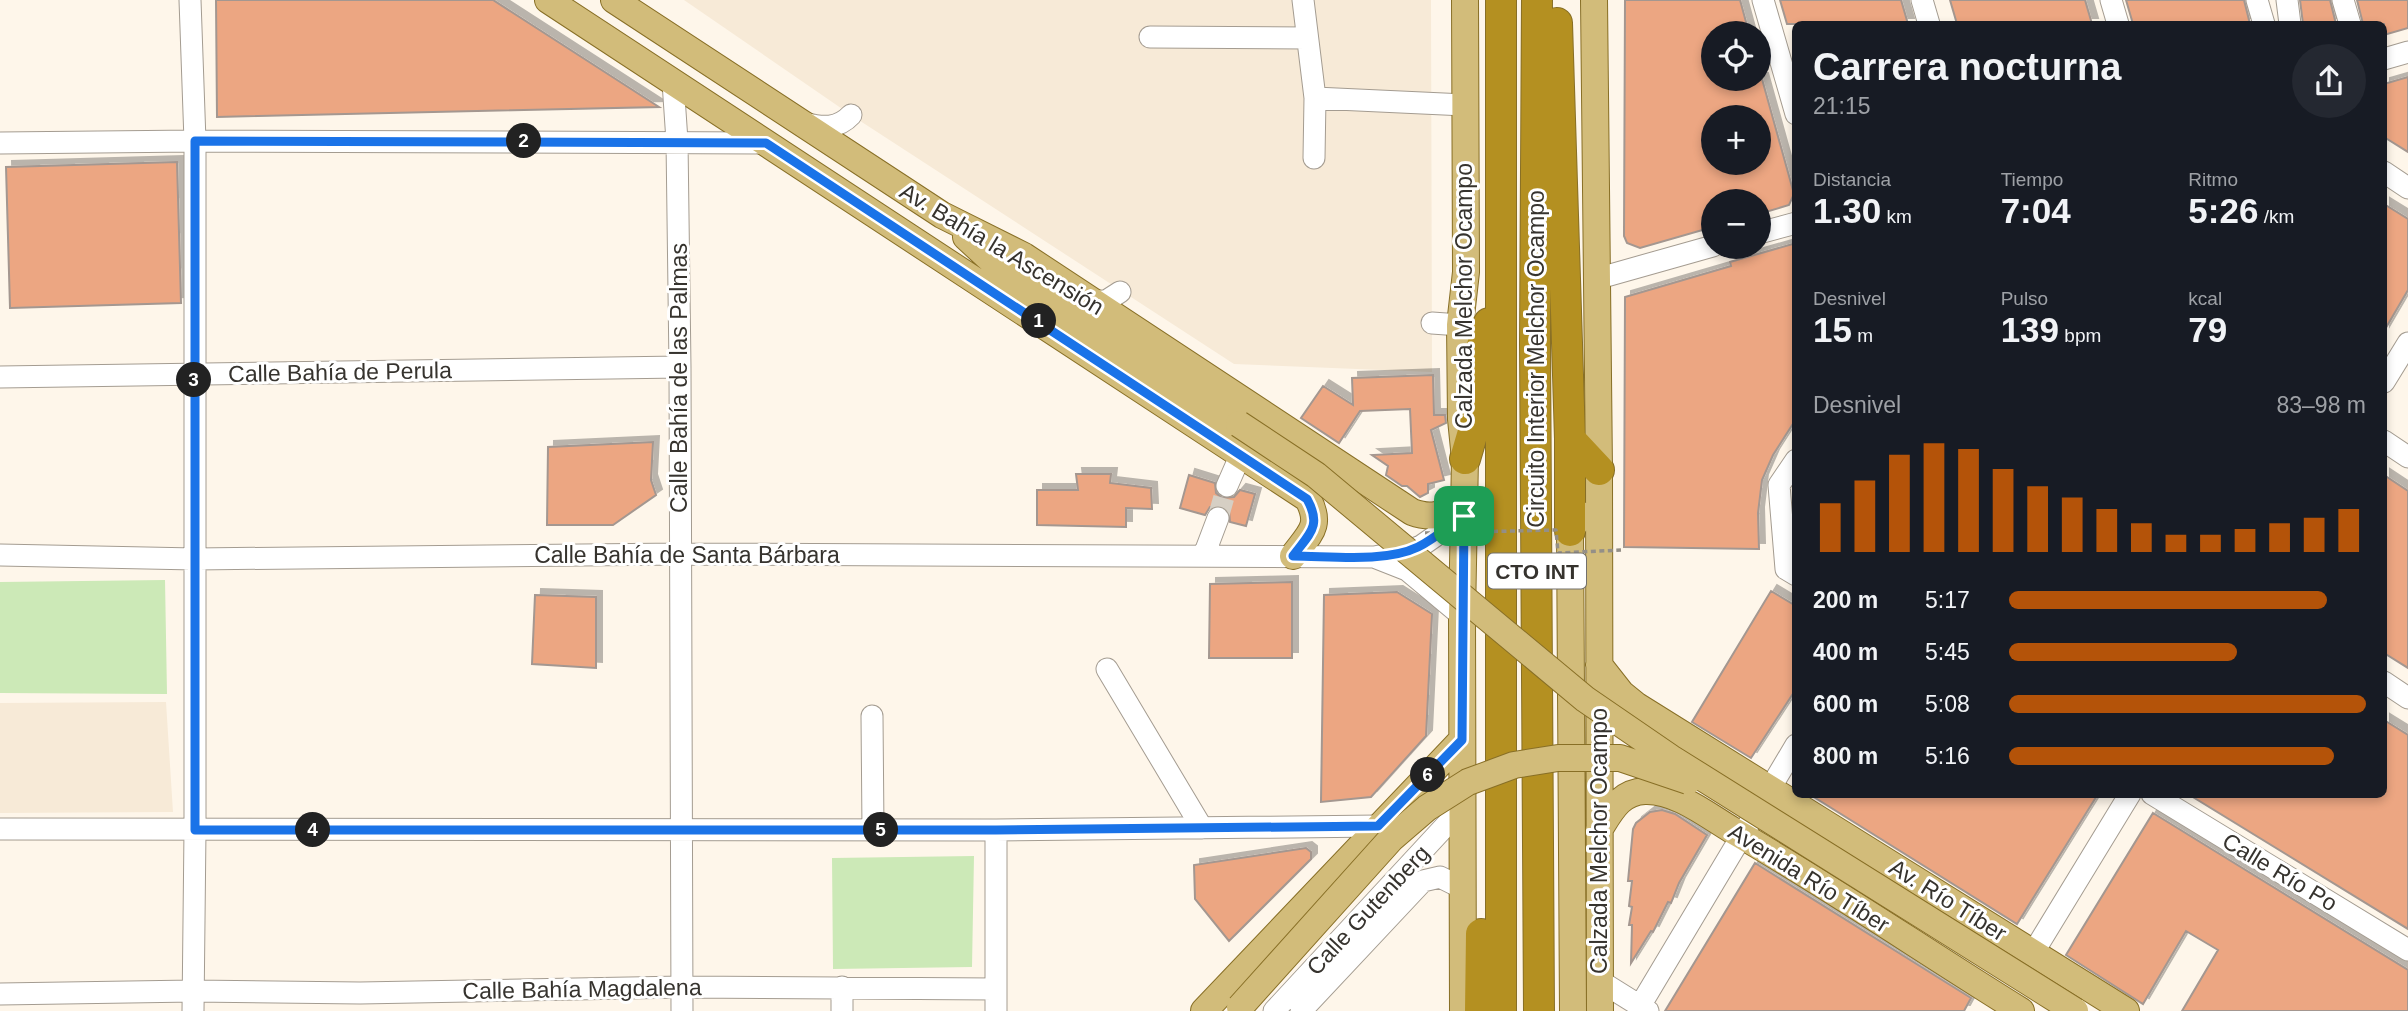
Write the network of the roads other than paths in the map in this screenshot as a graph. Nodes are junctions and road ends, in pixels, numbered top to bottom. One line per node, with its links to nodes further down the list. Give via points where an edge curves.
1 (190, 0): 33 (street)
2 (548, 0): 27 (main road, Av. Bahía la Ascensión)
3 (614, 0): 32 (main road, Av. Bahía la Ascensión)
4 (1303, 0): 23 (street)
5 (1465, 0): 30 (main road, Calzada Melchor Ocampo / CTO INT)
6 (1501, 0): 45 (highway, Circuito Interior Melchor Ocampo / CTO INT)
7 (1521, 0): 25 (highway)
8 (1537, 0): 25 (highway, Circuito Interior Melchor Ocampo / CTO INT)
9 (1556, 0): 55 (highway)
10 (1594, 0): 44 (main road, Calzada Melchor Ocampo / CTO INT)
11 (1763, 0): 29 (street)
12 (1923, 0): 17 (street)
13 (2111, 0): 18 (street)
14 (2257, 0): 19 (street)
15 (2289, 0): 20 (street)
16 (2343, 0): 21 (street)
17 (1928, 21)
18 (2117, 21)
19 (2263, 21)
20 (2290, 21)
21 (2349, 21)
22 (1150, 37): 23 (street)
23 (1307, 38): 28 (street)
24 (2408, 52): 26 (street)
25 (1537, 56): 121 (highway, Circuito Interior Melchor Ocampo / CTO INT)
26 (2387, 58)
27 (673, 82): 34 (street, Calle Bahía de las Palmas); 36 (main road, Av. Bahía la Ascensión)
28 (1315, 98): 30 (street); 37 (street)
29 (1792, 100)
30 (1465, 105): 49 (main road, Calzada Melchor Ocampo / CTO INT, via 1466,272)
31 (851, 115): 32 (street, via 825,127)
32 (798, 121): 40 (main road, Av. Bahía la Ascensión)
33 (195, 141): 34 (street); 35 (street); 52 (street)
34 (677, 141): 36 (street); 51 (street, Calle Bahía de las Palmas)
35 (0, 143)
36 (766, 143): 57 (main road, Av. Bahía la Ascensión)
37 (1314, 158)
38 (2387, 174): 39 (street)
39 (2408, 188)
40 (942, 215): 47 (main road, Av. Bahía la Ascensión, via 1024,256); 81 (main road, bridge, via 1005,273 1315,475 1585,699)
41 (1792, 224): 42 (street)
42 (1771, 230)
43 (1701, 249): 44 (street)
44 (1596, 279): 61 (main road, Calzada Melchor Ocampo / CTO INT)
45 (1501, 282): 59 (highway, via 1481,349 1476,418); 95 (highway, Circuito Interior Melchor Ocampo / CTO INT)
46 (1120, 292): 47 (street, via 1106,301)
47 (1092, 301): 63 (main road, Av. Bahía la Ascensión, via 1412,512 1437,516)
48 (1432, 323): 49 (street)
49 (1460, 325): 59 (main road, Calzada Melchor Ocampo / CTO INT)
50 (2408, 343): 54 (street)
51 (680, 367): 52 (street, Calle Bahía de Perula); 66 (street, Calle Bahía de las Palmas)
52 (194, 374): 53 (street, Calle Bahía de Perula); 71 (street)
53 (0, 377)
54 (2387, 377)
55 (1570, 439): 61 (highway); 65 (highway)
56 (2387, 443): 58 (street)
57 (1241, 454): 62 (street); 69 (main road, Av. Bahía la Ascensión, via 1307,499 1315,513 1314,525)
58 (2408, 457)
59 (1465, 459): 63 (main road, Calzada Melchor Ocampo / CTO INT)
60 (1792, 466): 72 (street, via 1779,485 1786,569)
61 (1599, 479): 65 (main road); 74 (main road, Calzada Melchor Ocampo / CTO INT)
62 (1227, 486)
63 (1464, 507): 70 (street, via 1421,546); 73 (main road, Calzada Melchor Ocampo / CTO INT)
64 (1218, 518): 68 (street)
65 (1570, 531): 122 (main road)
66 (680, 554): 68 (street, Calle Bahía de Santa Bárbara); 71 (street, Calle Bahía de Santa Bárbara); 90 (street, Calle Bahía de las Palmas)
67 (0, 555): 71 (street, Calle Bahía de Santa Bárbara)
68 (1204, 555): 69 (street, Calle Bahía de Santa Bárbara)
69 (1293, 556): 70 (street, Calle Bahía de Santa Bárbara)
70 (1374, 557): 73 (street, via 1407,570)
71 (195, 559): 89 (street)
72 (1792, 573)
73 (1462, 616): 79 (main road, Calzada Melchor Ocampo / CTO INT)
74 (1599, 665): 82 (main road, via 1631,702); 93 (main road, Calzada Melchor Ocampo / CTO INT)
75 (1107, 669): 87 (street)
76 (2387, 684): 77 (street)
77 (2408, 698)
78 (872, 716): 91 (street)
79 (1462, 740): 85 (main road, Calzada Melchor Ocampo / CTO INT); 86 (main road)
80 (1792, 754): 82 (street)
81 (1730, 794): 110 (main road, bridge, via 1619,758 1558,758 1514,765 1468,782 1391,838); 124 (main road, bridge)
82 (1775, 794): 94 (main road, via 1770,810); 99 (main road, Av. Río Tíber)
83 (2128, 798): 99 (street)
84 (2159, 798): 98 (street, Calle Río Po)
85 (1462, 808): 96 (main road, Calzada Melchor Ocampo / CTO INT); 100 (street, Calle Gutenberg)
86 (1378, 826): 87 (street); 97 (main road)
87 (1202, 828): 92 (street)
88 (0, 829): 89 (street)
89 (195, 830): 90 (street); 106 (street)
90 (682, 830): 91 (street); 102 (street, Calle Bahía de las Palmas)
91 (873, 830): 92 (street)
92 (996, 830): 104 (street)
93 (1599, 830): 94 (main road, Avenida Río Tíber, via 1619,800 1650,791 1679,800); 101 (main road, Calzada Melchor Ocampo / CTO INT)
94 (1749, 839): 109 (main road, Avenida Río Tíber); 111 (street)
95 (1500, 871): 119 (highway, via 1481,924); 120 (highway, Circuito Interior Melchor Ocampo / CTO INT)
96 (1462, 888): 100 (street, Calle Gutenberg, via 1440,877 1423,881); 118 (main road, Calzada Melchor Ocampo / CTO INT)
97 (1289, 920): 100 (street); 115 (main road)
98 (2408, 950)
99 (2034, 953): 125 (main road, Av. Río Tíber)
100 (1335, 959): 116 (street, Calle Gutenberg); 117 (street, Calle Gutenberg)
101 (1600, 981): 111 (street); 123 (main road, Calzada Melchor Ocampo / CTO INT)
102 (682, 987): 103 (street, Calle Bahía Magdalena); 107 (street, Calle Bahía Magdalena); 112 (street, Calle Bahía de las Palmas)
103 (842, 987): 104 (street, Calle Bahía Magdalena); 113 (street)
104 (995, 989): 114 (street)
105 (12, 1000): 106 (street, Calle Bahía Magdalena)
106 (193, 1001): 108 (street, Calle Bahía Magdalena)
107 (515, 1001): 108 (street, Calle Bahía Magdalena)
108 (360, 1002)
109 (2010, 1008)
110 (1238, 1009)
111 (1644, 1009)
112 (682, 1011)
113 (842, 1011)
114 (996, 1011)
115 (1205, 1011)
116 (1274, 1011)
117 (1301, 1011)
118 (1463, 1011)
119 (1480, 1011)
120 (1501, 1011)
121 (1539, 1011)
122 (1573, 1011)
123 (1600, 1011)
124 (2075, 1011)
125 (2126, 1011)

